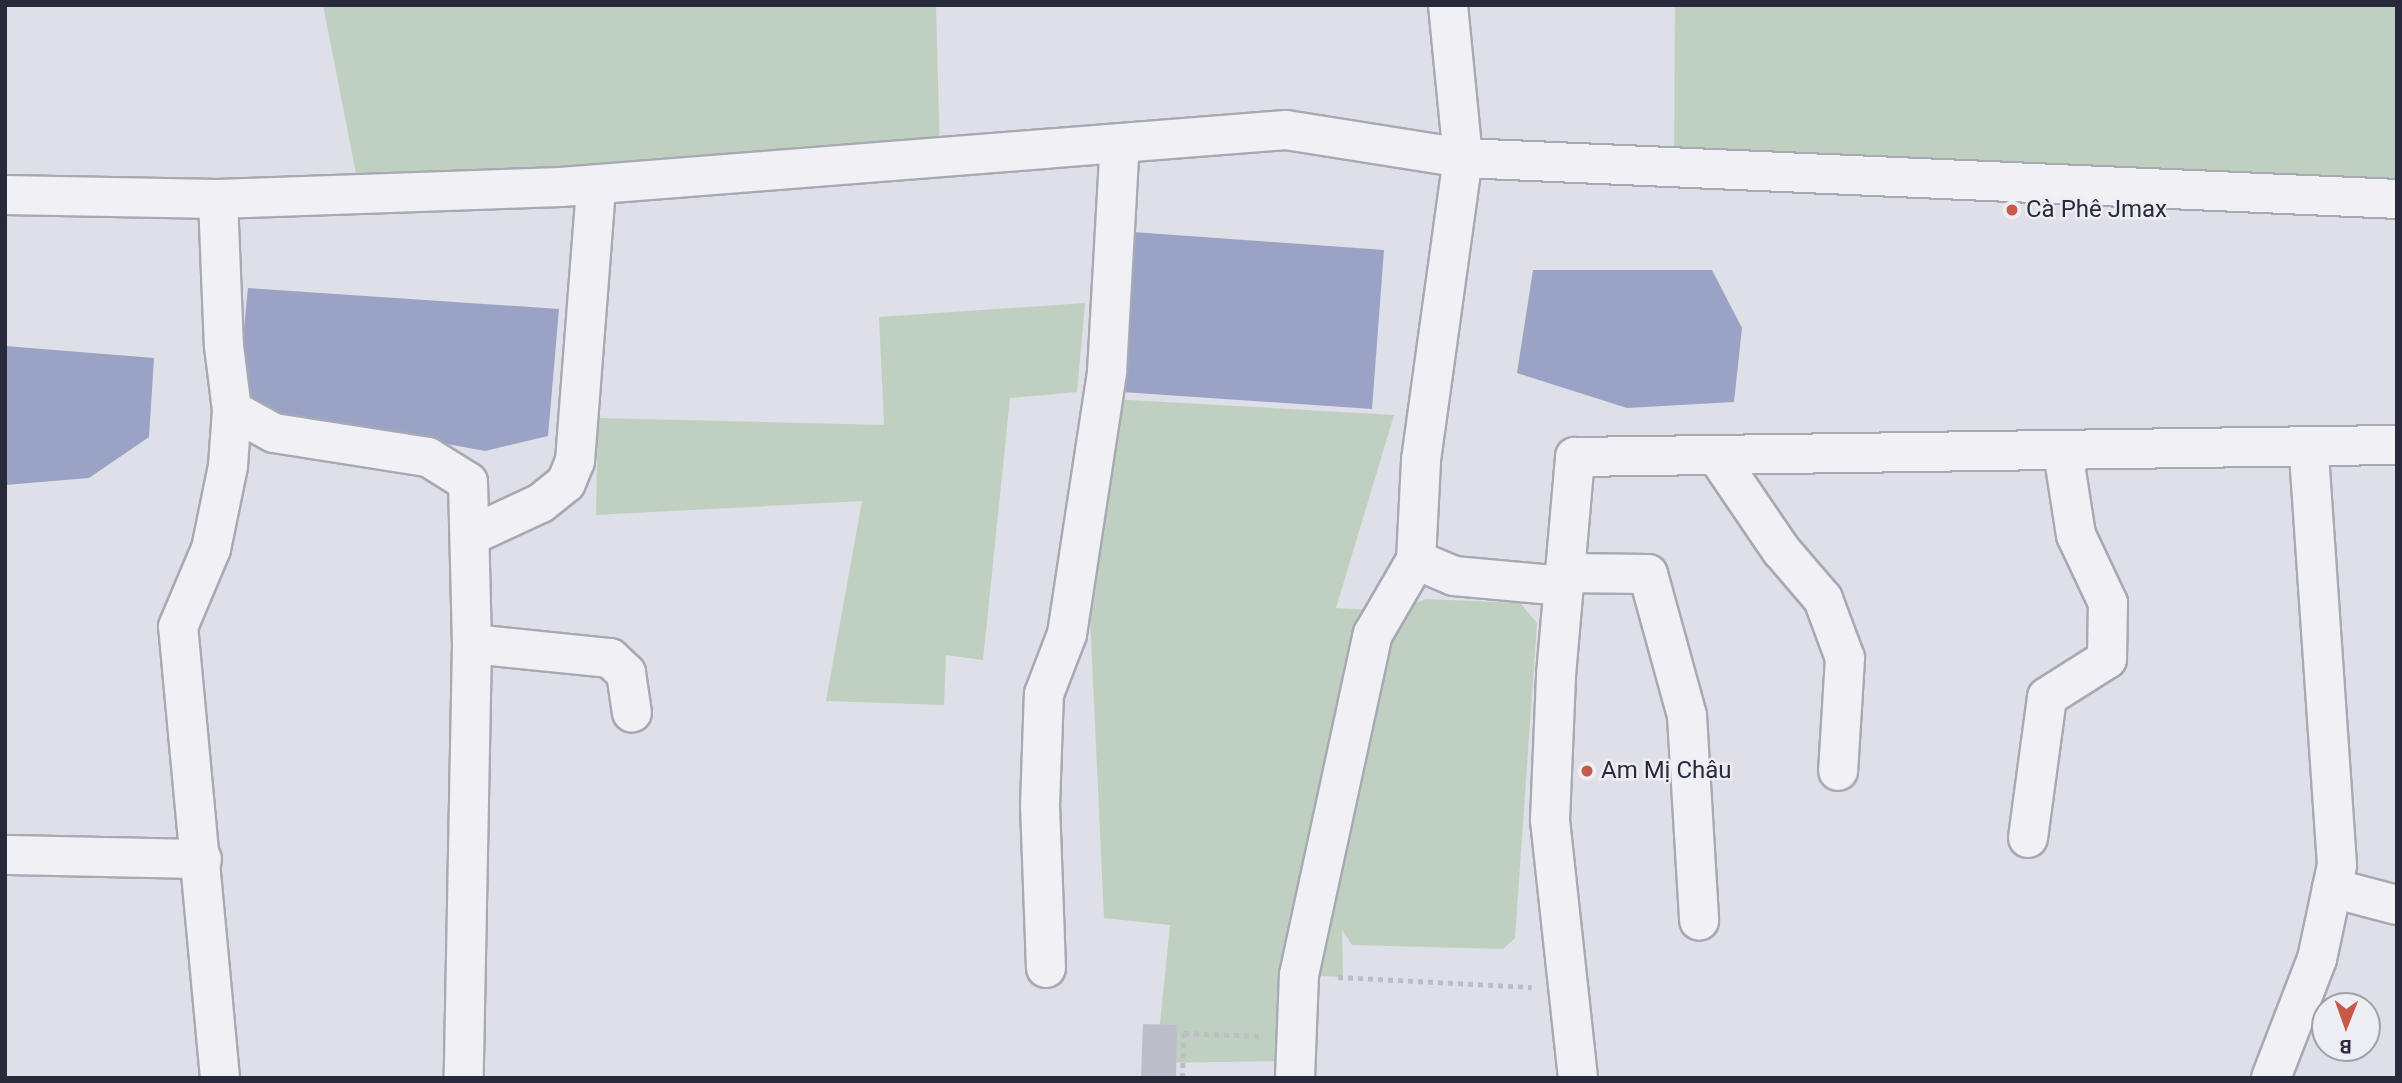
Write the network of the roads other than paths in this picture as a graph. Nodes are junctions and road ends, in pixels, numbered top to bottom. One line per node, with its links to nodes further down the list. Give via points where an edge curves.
1 (1448, 5): 3 (street)
2 (1120, 143): 3 (street, via 1286,130); 4 (street); 25 (street, via 1107,372 1067,634 1044,694 1040,806)
3 (1463, 158): 7 (street); 14 (street, via 1421,460)
4 (596, 185): 6 (street); 13 (street, via 575,461 566,483 541,503)
5 (5, 195): 6 (street)
6 (218, 199): 8 (street, via 224,346)
7 (2397, 199)
8 (232, 410): 13 (street, via 274,433 428,457 468,482); 21 (street, via 228,466 211,549 178,627)
9 (2397, 445): 10 (street)
10 (2309, 450): 11 (street); 22 (street, via 2337,851)
11 (2063, 452): 12 (street); 19 (street, via 2076,535 2108,603 2107,659 2048,697)
12 (1717, 456): 15 (street, via 1575,457); 18 (street, via 1781,550 1823,599 1845,658)
13 (472, 535): 16 (street)
14 (1416, 560): 15 (street, via 1454,576); 28 (street, via 1373,634 1299,975)
15 (1564, 579): 24 (street, via 1648,574 1687,716); 29 (street, via 1550,820)
16 (472, 645): 17 (street, via 610,658 626,673); 27 (street)
17 (632, 713)
18 (1839, 771)
19 (2028, 838)
20 (5, 855): 21 (street)
21 (202, 859): 26 (street)
22 (2332, 888): 23 (street); 30 (street, via 2317,959)
23 (2397, 905)
24 (1699, 921)
25 (1046, 968)
26 (220, 1078)
27 (464, 1078)
28 (1295, 1078)
29 (1578, 1078)
30 (2271, 1078)

